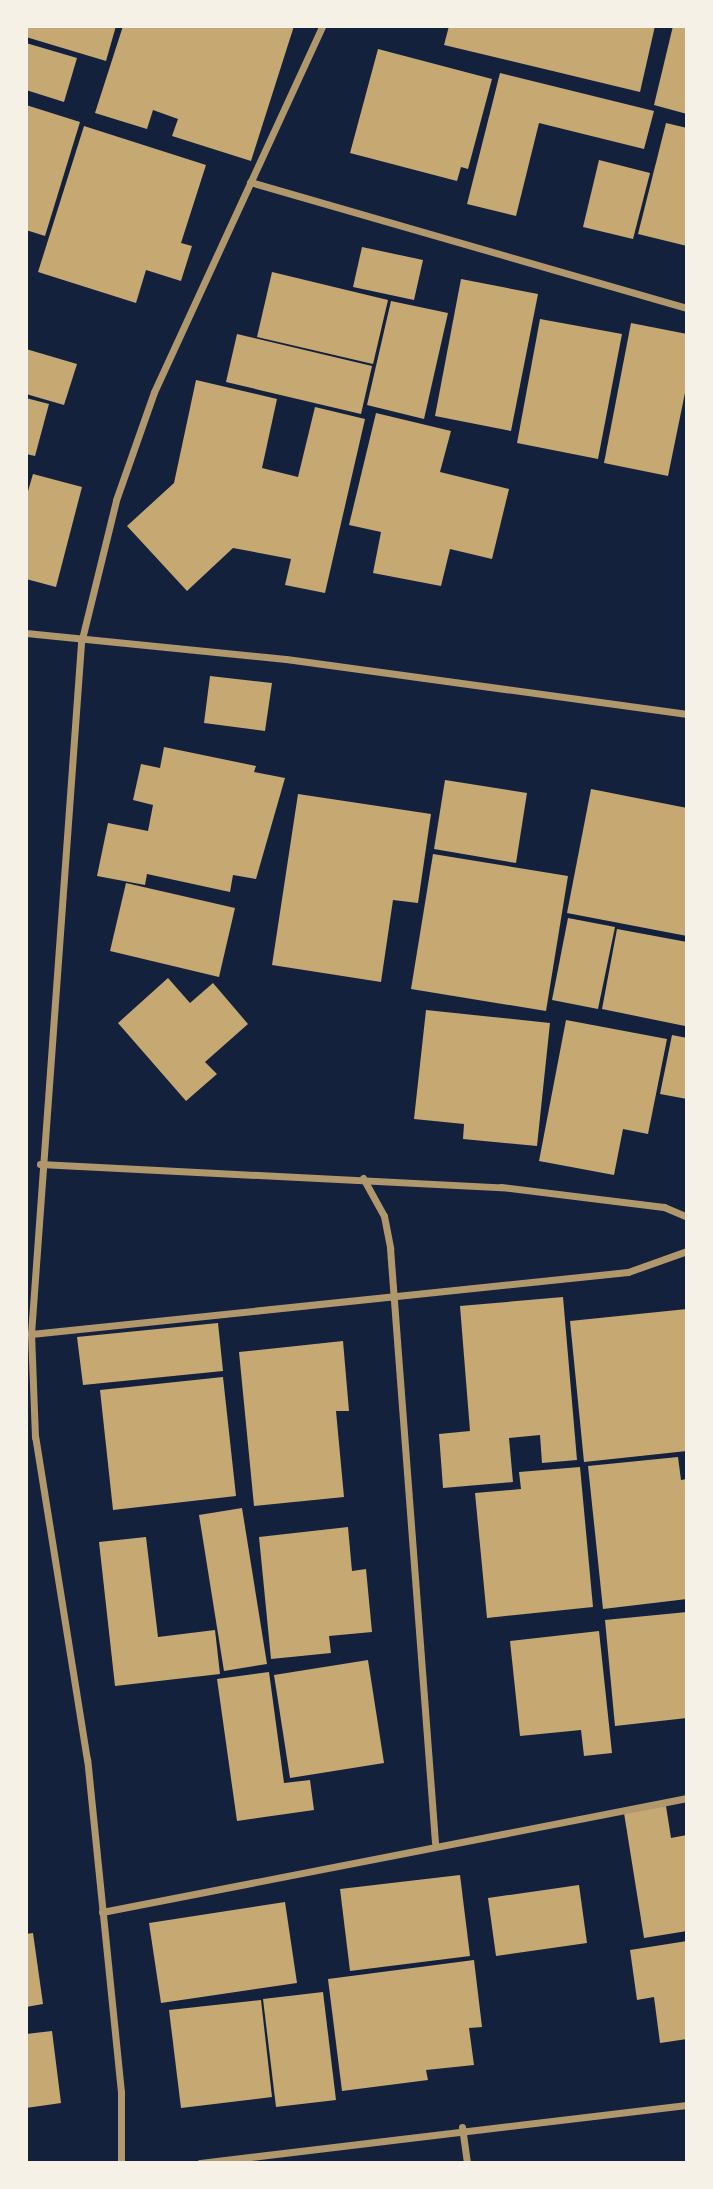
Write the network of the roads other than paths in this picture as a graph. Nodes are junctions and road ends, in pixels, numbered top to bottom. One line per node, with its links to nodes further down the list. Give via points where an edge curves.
1 (321, 26): 2 (street)
2 (250, 182): 3 (street); 5 (street, via 154,392 116,500)
3 (687, 307)
4 (26, 633): 5 (street)
5 (81, 643): 6 (street, via 286,659); 7 (street)
6 (687, 714)
7 (40, 1164): 8 (street); 12 (street)
8 (363, 1178): 9 (street, via 542,1192 664,1207); 11 (street, via 384,1216)
9 (687, 1217)
10 (687, 1251): 11 (street, via 628,1272)
11 (392, 1297): 12 (street); 14 (street)
12 (31, 1334): 15 (street, via 35,1437 87,1760)
13 (687, 1798): 14 (street)
14 (435, 1842): 15 (street)
15 (102, 1912): 18 (street)
16 (687, 2105): 17 (street)
17 (462, 2127): 19 (street); 20 (street)
18 (121, 2163)
19 (200, 2163)
20 (467, 2163)

